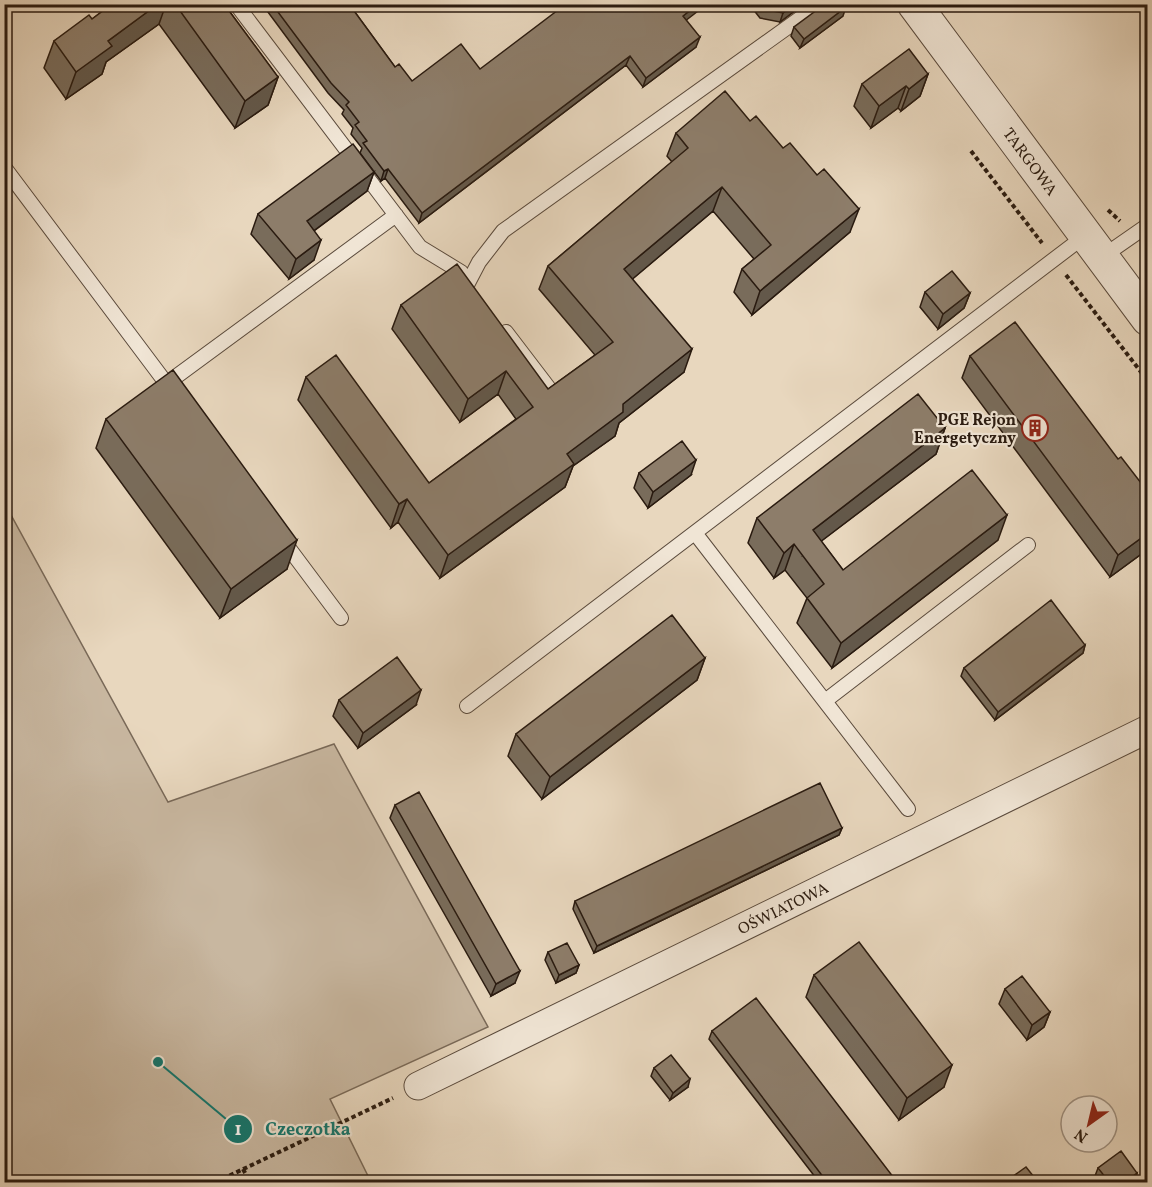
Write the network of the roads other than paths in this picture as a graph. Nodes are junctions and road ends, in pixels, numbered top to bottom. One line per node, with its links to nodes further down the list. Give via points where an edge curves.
1 (236, 4): 5 (lane)
2 (820, 4): 5 (lane, via 503,231 478,262 472,287 460,272 420,247)
3 (914, 4): 7 (street, TARGOWA)
4 (4, 167): 10 (lane)
5 (396, 215): 10 (lane)
6 (1148, 225): 7 (lane)
7 (1094, 246): 8 (street, TARGOWA); 14 (lane)
8 (1148, 319)
9 (497, 321): 11 (lane)
10 (166, 384): 12 (lane)
11 (548, 387)
12 (180, 403)
13 (271, 524): 16 (lane)
14 (695, 533): 17 (lane); 18 (lane)
15 (1028, 545): 17 (lane)
16 (341, 618)
17 (825, 701): 20 (lane)
18 (467, 706)
19 (1148, 729): 21 (street, OŚWIATOWA)
20 (908, 809)
21 (418, 1086)

